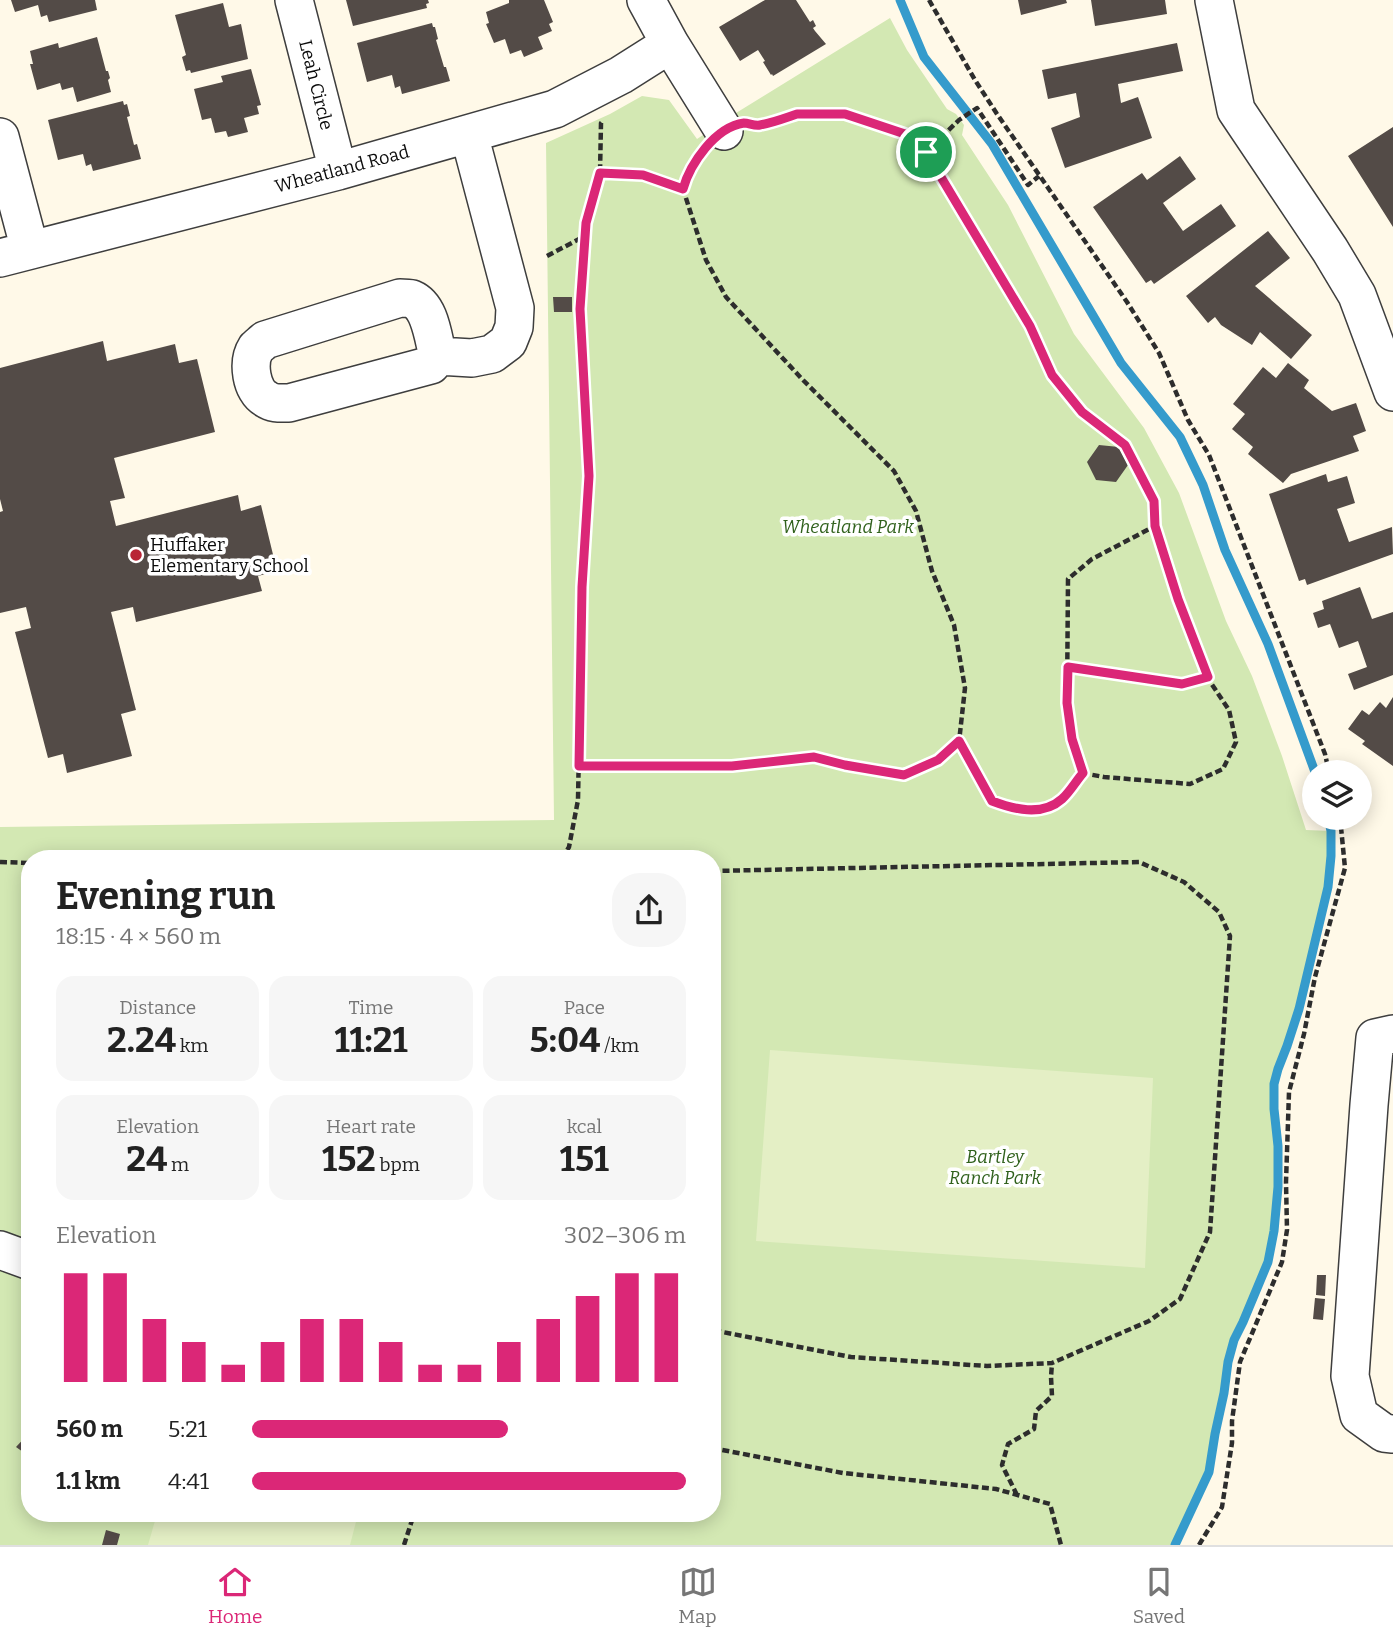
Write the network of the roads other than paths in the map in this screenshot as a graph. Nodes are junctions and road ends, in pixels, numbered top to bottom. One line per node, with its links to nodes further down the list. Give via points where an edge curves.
1 (294, 0): 8 (street, Leah Circle)
2 (646, 0): 4 (street)
3 (1214, 0): 11 (street, via 1236,110 1357,295)
4 (670, 44): 5 (street); 6 (street, Wheatland Road, via 555,109)
5 (724, 131)
6 (470, 134): 8 (street, Wheatland Road); 10 (street, via 515,308 514,327 508,342 492,354)
7 (0, 137): 9 (street)
8 (338, 171): 9 (street, Wheatland Road)
9 (15, 254)
10 (438, 356): 10 (street, via 427,314 412,299 400,298 265,340 257,348 251,369 258,392 276,403 289,403 418,370 432,365)
11 (1393, 392)
12 (1393, 1034): 15 (street, via 1376,1038 1350,1376 1359,1415 1384,1433)
13 (0, 1250): 14 (street)
14 (21, 1258)
15 (1393, 1434)

